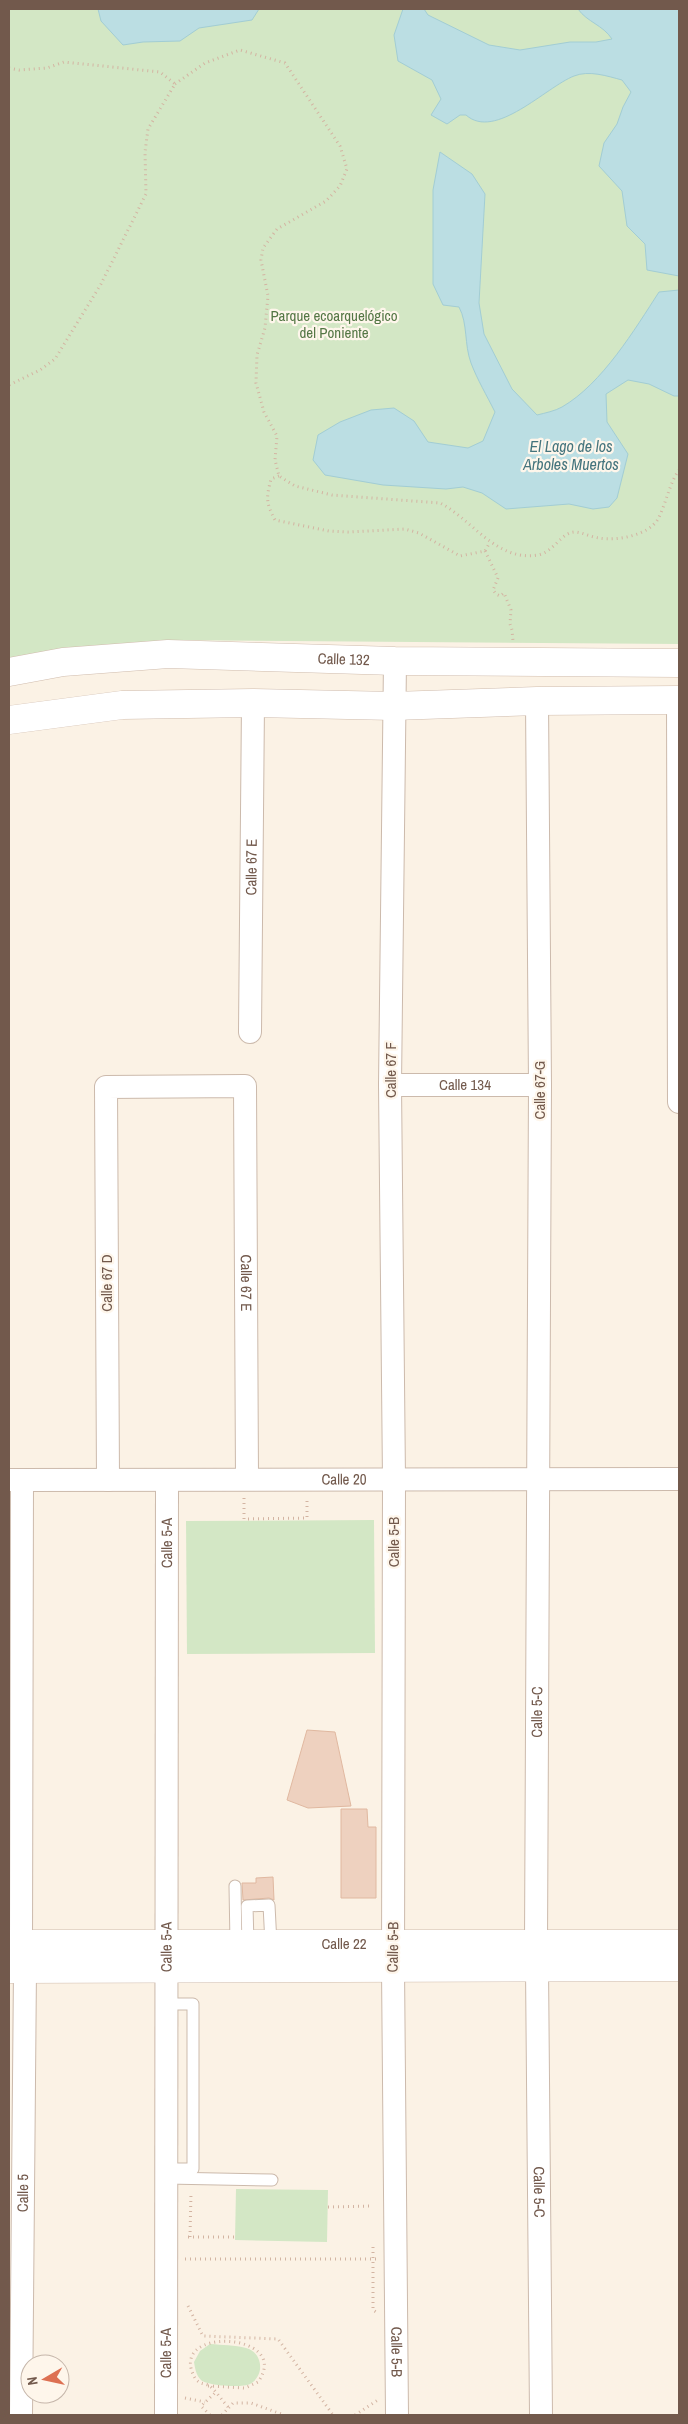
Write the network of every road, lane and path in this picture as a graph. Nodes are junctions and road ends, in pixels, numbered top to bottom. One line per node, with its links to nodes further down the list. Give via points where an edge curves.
1 (9, 68): 2 (path, via 47,68 64,62 160,72)
2 (175, 84): 3 (path, via 148,129 146,194 101,284 55,359); 5 (path, via 205,63 240,50 286,63 340,146 347,169 340,186 326,201 277,229 263,248 261,260 268,296 265,328 257,355 256,383 261,405 277,436 275,460)
3 (9, 385)
4 (679, 470): 6 (path, via 658,521 630,536 599,538 576,532 566,534 558,544 539,555 502,549)
5 (279, 476): 6 (path, via 295,486 332,495 440,504); 7 (path, via 271,480 267,504 276,520 338,532 405,529 419,533 460,556)
6 (490, 542): 7 (path)
7 (485, 551): 8 (path, via 498,578 493,590 500,596 504,593 511,610)
8 (512, 639)
9 (395, 661): 10 (street, Calle 132); 11 (street, Calle 132, via 168,654 63,662); 15 (street, Calle 67 F)
10 (679, 663)
11 (9, 672)
12 (679, 700): 13 (street); 18 (street)
13 (537, 701): 15 (street); 20 (street, Calle 67-G)
14 (253, 703): 15 (street); 16 (street, via 122,705); 17 (street, Calle 67 E)
15 (394, 706): 19 (street, Calle 67 F)
16 (9, 720)
17 (250, 1032)
18 (679, 1082): 22 (street)
19 (390, 1085): 20 (street, Calle 134); 27 (street, Calle 67 F)
20 (540, 1085): 23 (street, Calle 67-G)
21 (245, 1086): 25 (street, Calle 67 D, via 106,1087); 29 (street, Calle 67 E)
22 (679, 1102)
23 (539, 1479): 27 (street, Calle 20); 28 (street, Calle 20); 36 (street, Calle 5-C)
24 (15, 1480): 25 (street, Calle 20); 37 (street, Calle 5)
25 (108, 1480): 26 (street, Calle 20)
26 (167, 1480): 29 (street, Calle 20); 34 (street, Calle 5-A)
27 (394, 1480): 29 (street, Calle 20); 35 (street, Calle 5-B)
28 (679, 1480)
29 (246, 1487): 30 (path, via 244,1518 307,1518)
30 (307, 1494)
31 (234, 1886): 32 (lane)
32 (252, 1944): 34 (street, Calle 22); 35 (street, Calle 22)
33 (679, 1944): 36 (street, Calle 22)
34 (167, 1956): 35 (street, Calle 22); 37 (street, Calle 22); 39 (street, Calle 5-A)
35 (393, 1956): 36 (street, Calle 22); 63 (street, Calle 5-B)
36 (536, 1956): 38 (street, Calle 22); 64 (street, Calle 5-C)
37 (16, 1957): 56 (street, Calle 5)
38 (679, 1968)
39 (166, 2173): 40 (lane); 57 (street, Calle 5-A)
40 (191, 2178): 41 (lane); 45 (path)
41 (272, 2180)
42 (373, 2206): 43 (path)
43 (328, 2207)
44 (185, 2237): 45 (path)
45 (190, 2237): 46 (path)
46 (235, 2237)
47 (180, 2259): 48 (path)
48 (382, 2259)
49 (187, 2305): 61 (path, via 203,2336 278,2339)
50 (208, 2386): 50 (path, via 252,2386 262,2376 263,2356 243,2343 210,2341 202,2344 193,2353 191,2364 199,2382); 51 (path)
51 (215, 2393): 54 (path); 55 (path)
52 (179, 2396): 54 (path)
53 (382, 2398): 62 (path)
54 (205, 2402): 58 (path, via 201,2406)
55 (229, 2408): 59 (path); 60 (path, via 233,2403 251,2403)
56 (21, 2415)
57 (166, 2415)
58 (210, 2415)
59 (222, 2415)
60 (284, 2415)
61 (333, 2415)
62 (355, 2415)
63 (396, 2415)
64 (541, 2415)

